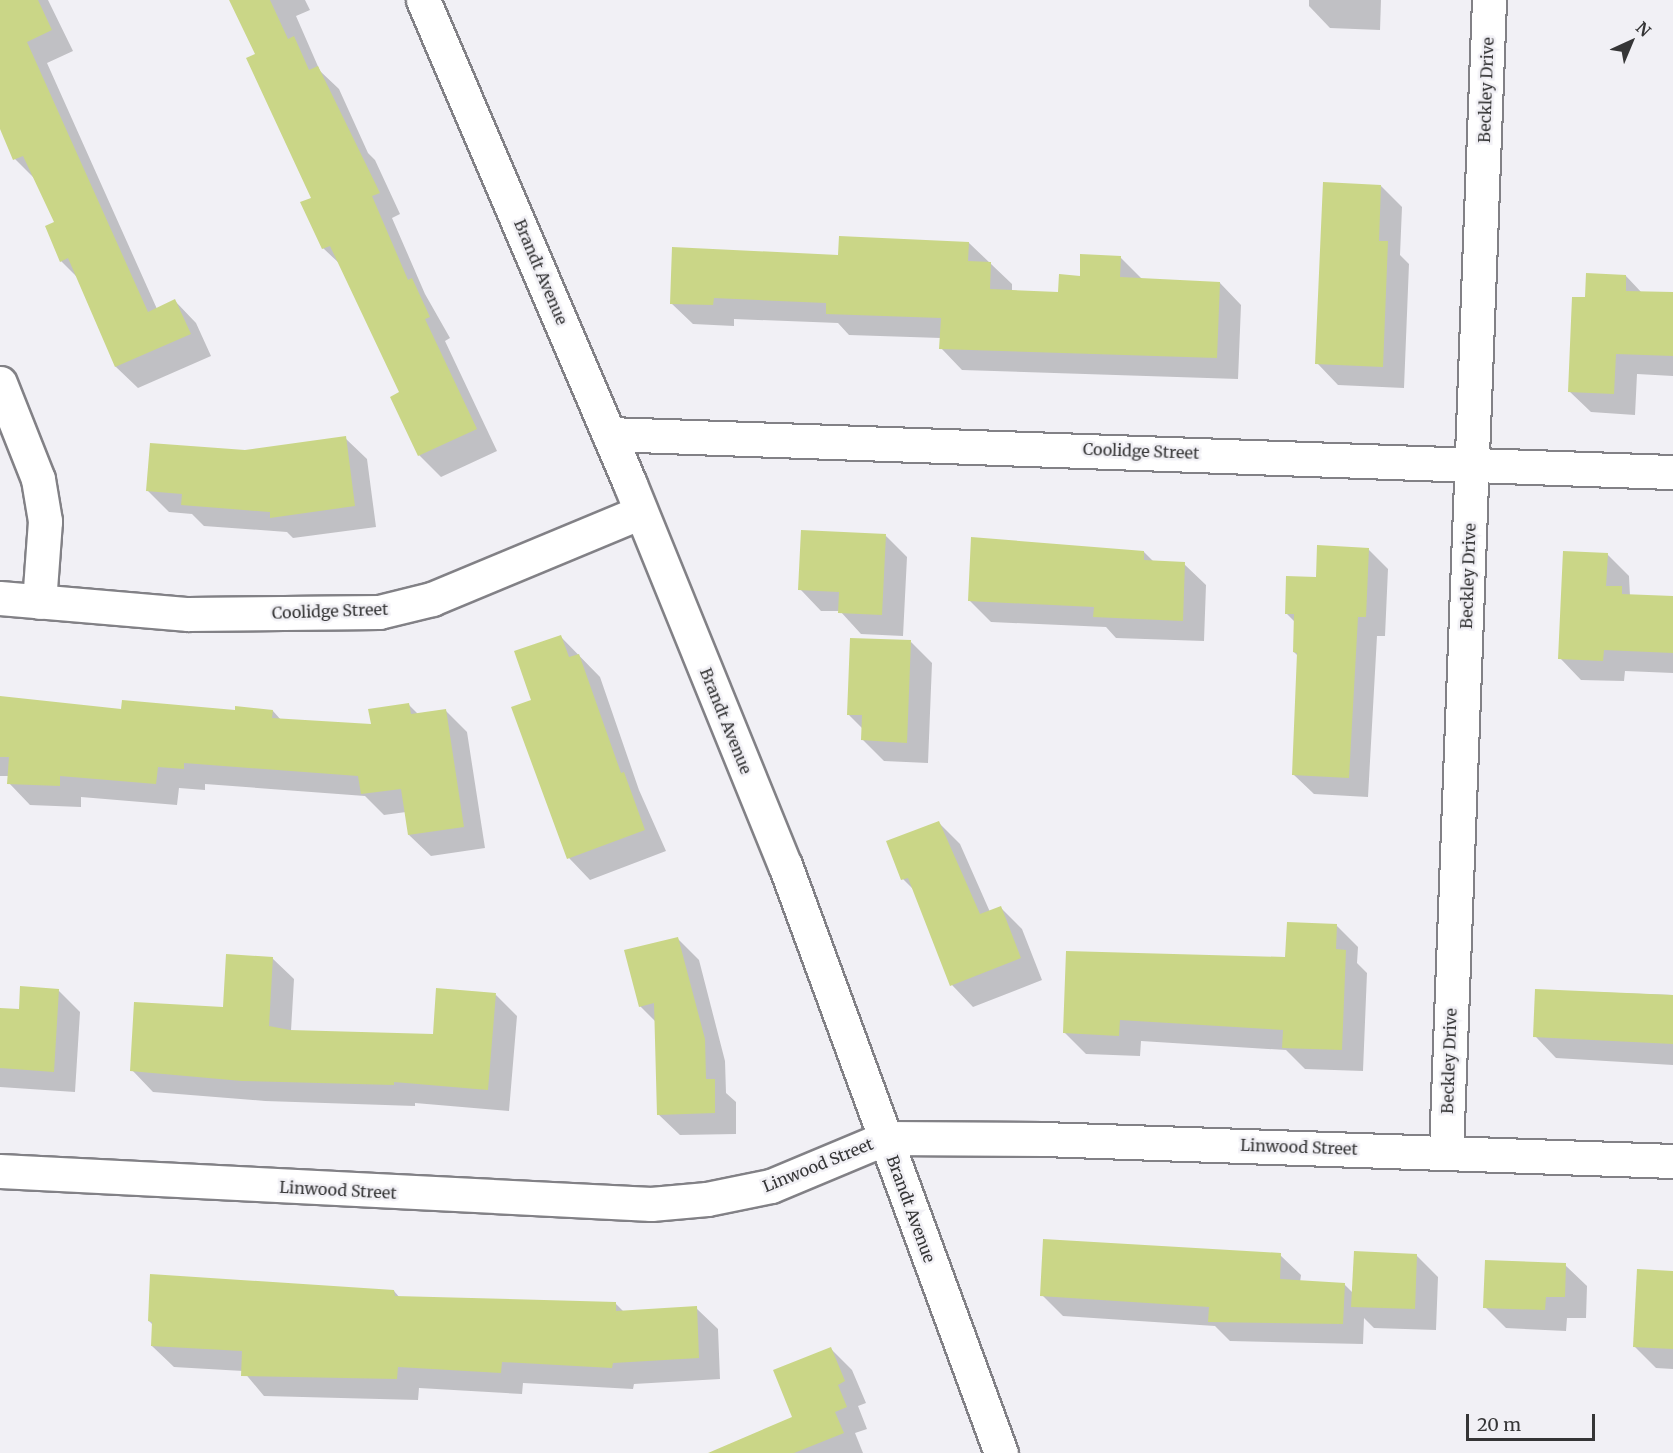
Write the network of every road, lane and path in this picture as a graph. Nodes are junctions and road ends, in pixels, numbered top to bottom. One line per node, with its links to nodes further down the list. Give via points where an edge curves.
1 (423, 0): 4 (street, Brandt Avenue)
2 (1489, 0): 5 (street, Beckley Drive)
3 (0, 383): 9 (street, via 38,479 45,521)
4 (609, 434): 5 (street, Coolidge Street); 7 (street, Brandt Avenue)
5 (1473, 462): 6 (street, Coolidge Street); 11 (street, Beckley Drive)
6 (1673, 472)
7 (641, 512): 9 (street, Coolidge Street, via 432,599 379,612 188,614); 10 (street, Brandt Avenue, via 785,865)
8 (0, 598): 9 (street, Coolidge Street)
9 (39, 602)
10 (886, 1138): 11 (street, Linwood Street, via 1043,1138); 13 (street, Linwood Street, via 771,1186 707,1199 651,1204); 14 (street, Brandt Avenue)
11 (1446, 1151): 12 (street, Linwood Street)
12 (1673, 1161)
13 (0, 1171)
14 (1001, 1453)

